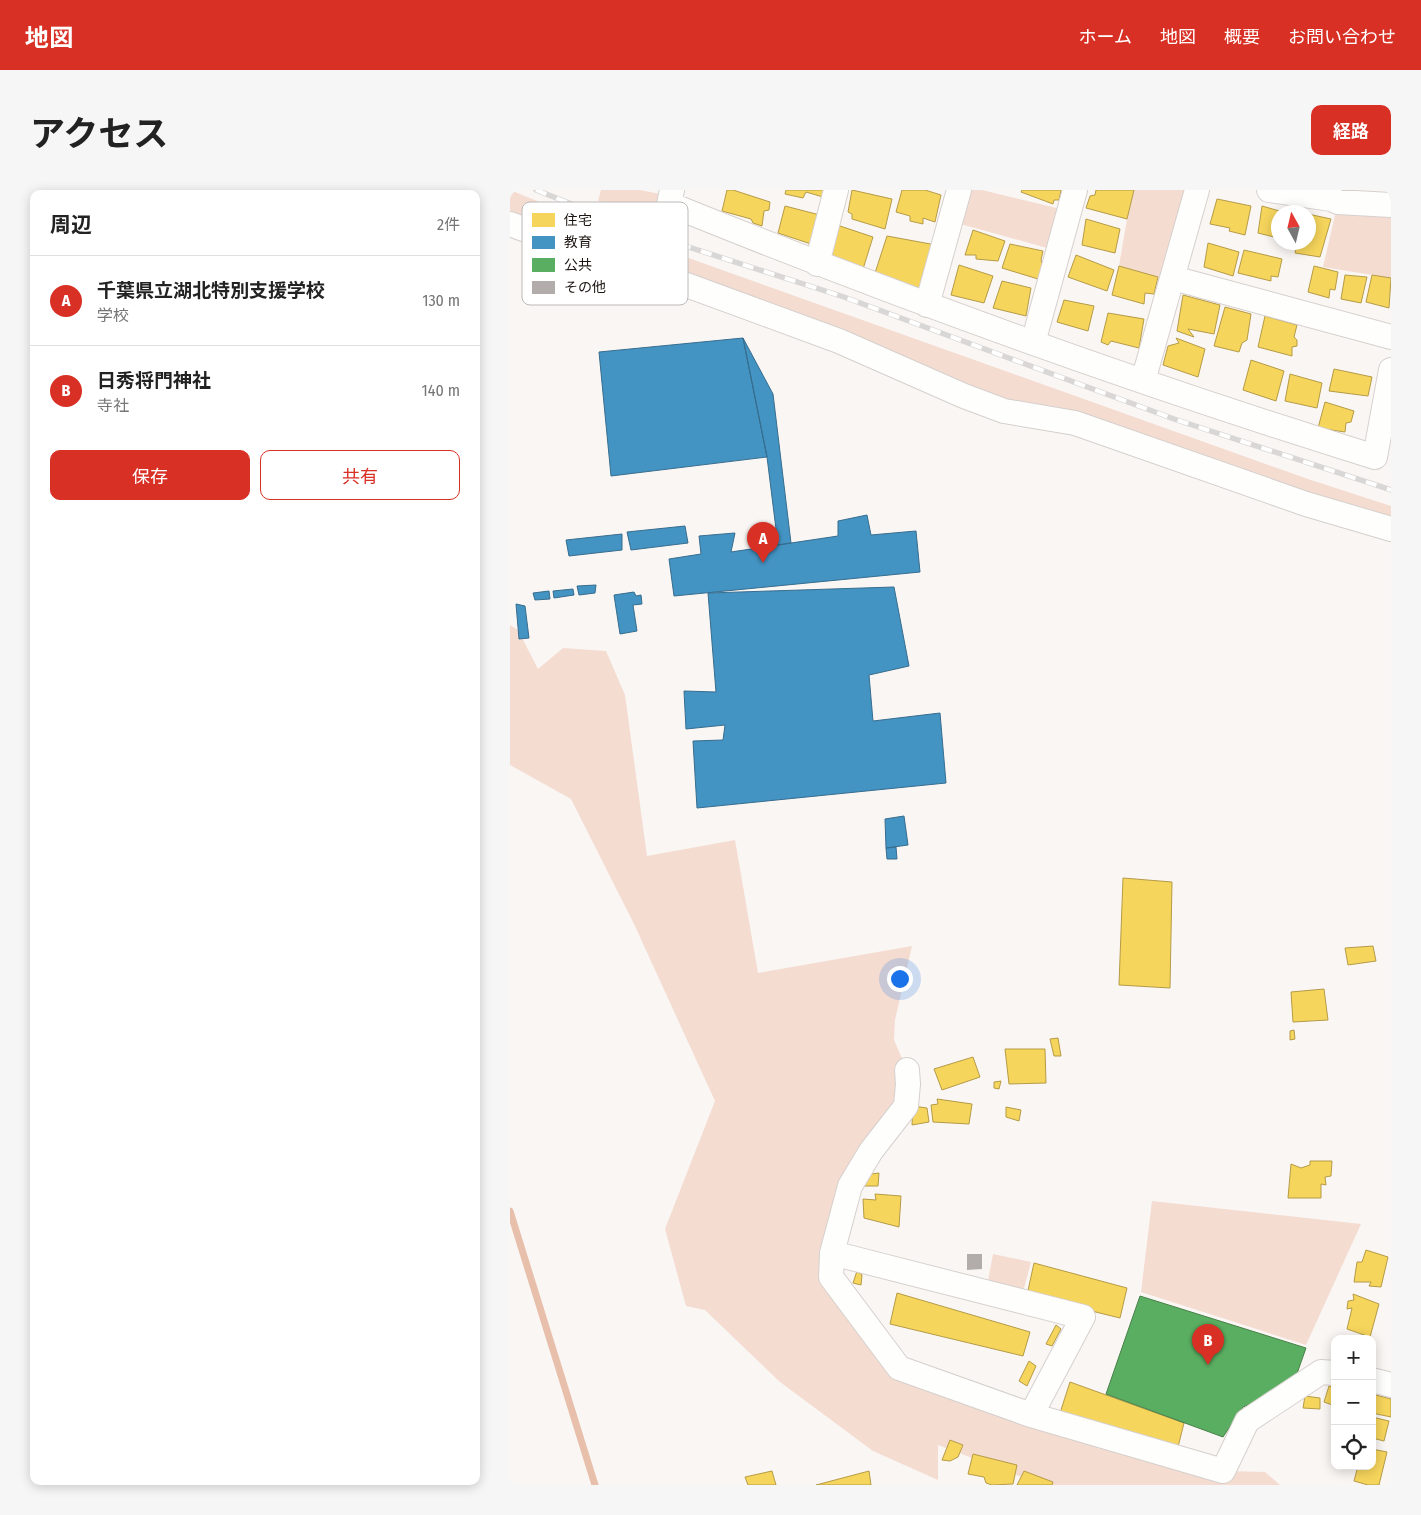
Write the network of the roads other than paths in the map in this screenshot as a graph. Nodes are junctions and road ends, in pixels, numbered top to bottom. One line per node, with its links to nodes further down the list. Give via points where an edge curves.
1 (836, 190): 11 (street)
2 (959, 190): 14 (street)
3 (1075, 190): 16 (street)
4 (1197, 190): 12 (street)
5 (1269, 190): 6 (street)
6 (1331, 195): 7 (street, via 1338,202)
7 (1391, 204)
8 (688, 212): 11 (street)
9 (510, 224): 10 (street)
10 (522, 228)
11 (816, 264): 14 (street)
12 (1173, 278): 15 (street); 18 (street)
13 (688, 286): 19 (street, via 839,341 1004,411 1075,424 1306,504)
14 (927, 305): 16 (street)
15 (1391, 337)
16 (1033, 343): 18 (street)
17 (1391, 370): 18 (street, via 1375,457)
18 (1143, 381)
19 (1391, 529)
20 (907, 1070): 21 (street, via 906,1106 871,1151 850,1186)
21 (832, 1253): 25 (street, via 831,1277 899,1368); 25 (street, via 1082,1317)
22 (1331, 1373): 25 (street, via 1321,1372 1247,1421 1223,1471)
23 (1376, 1381): 24 (street)
24 (1391, 1385)
25 (1032, 1415)

